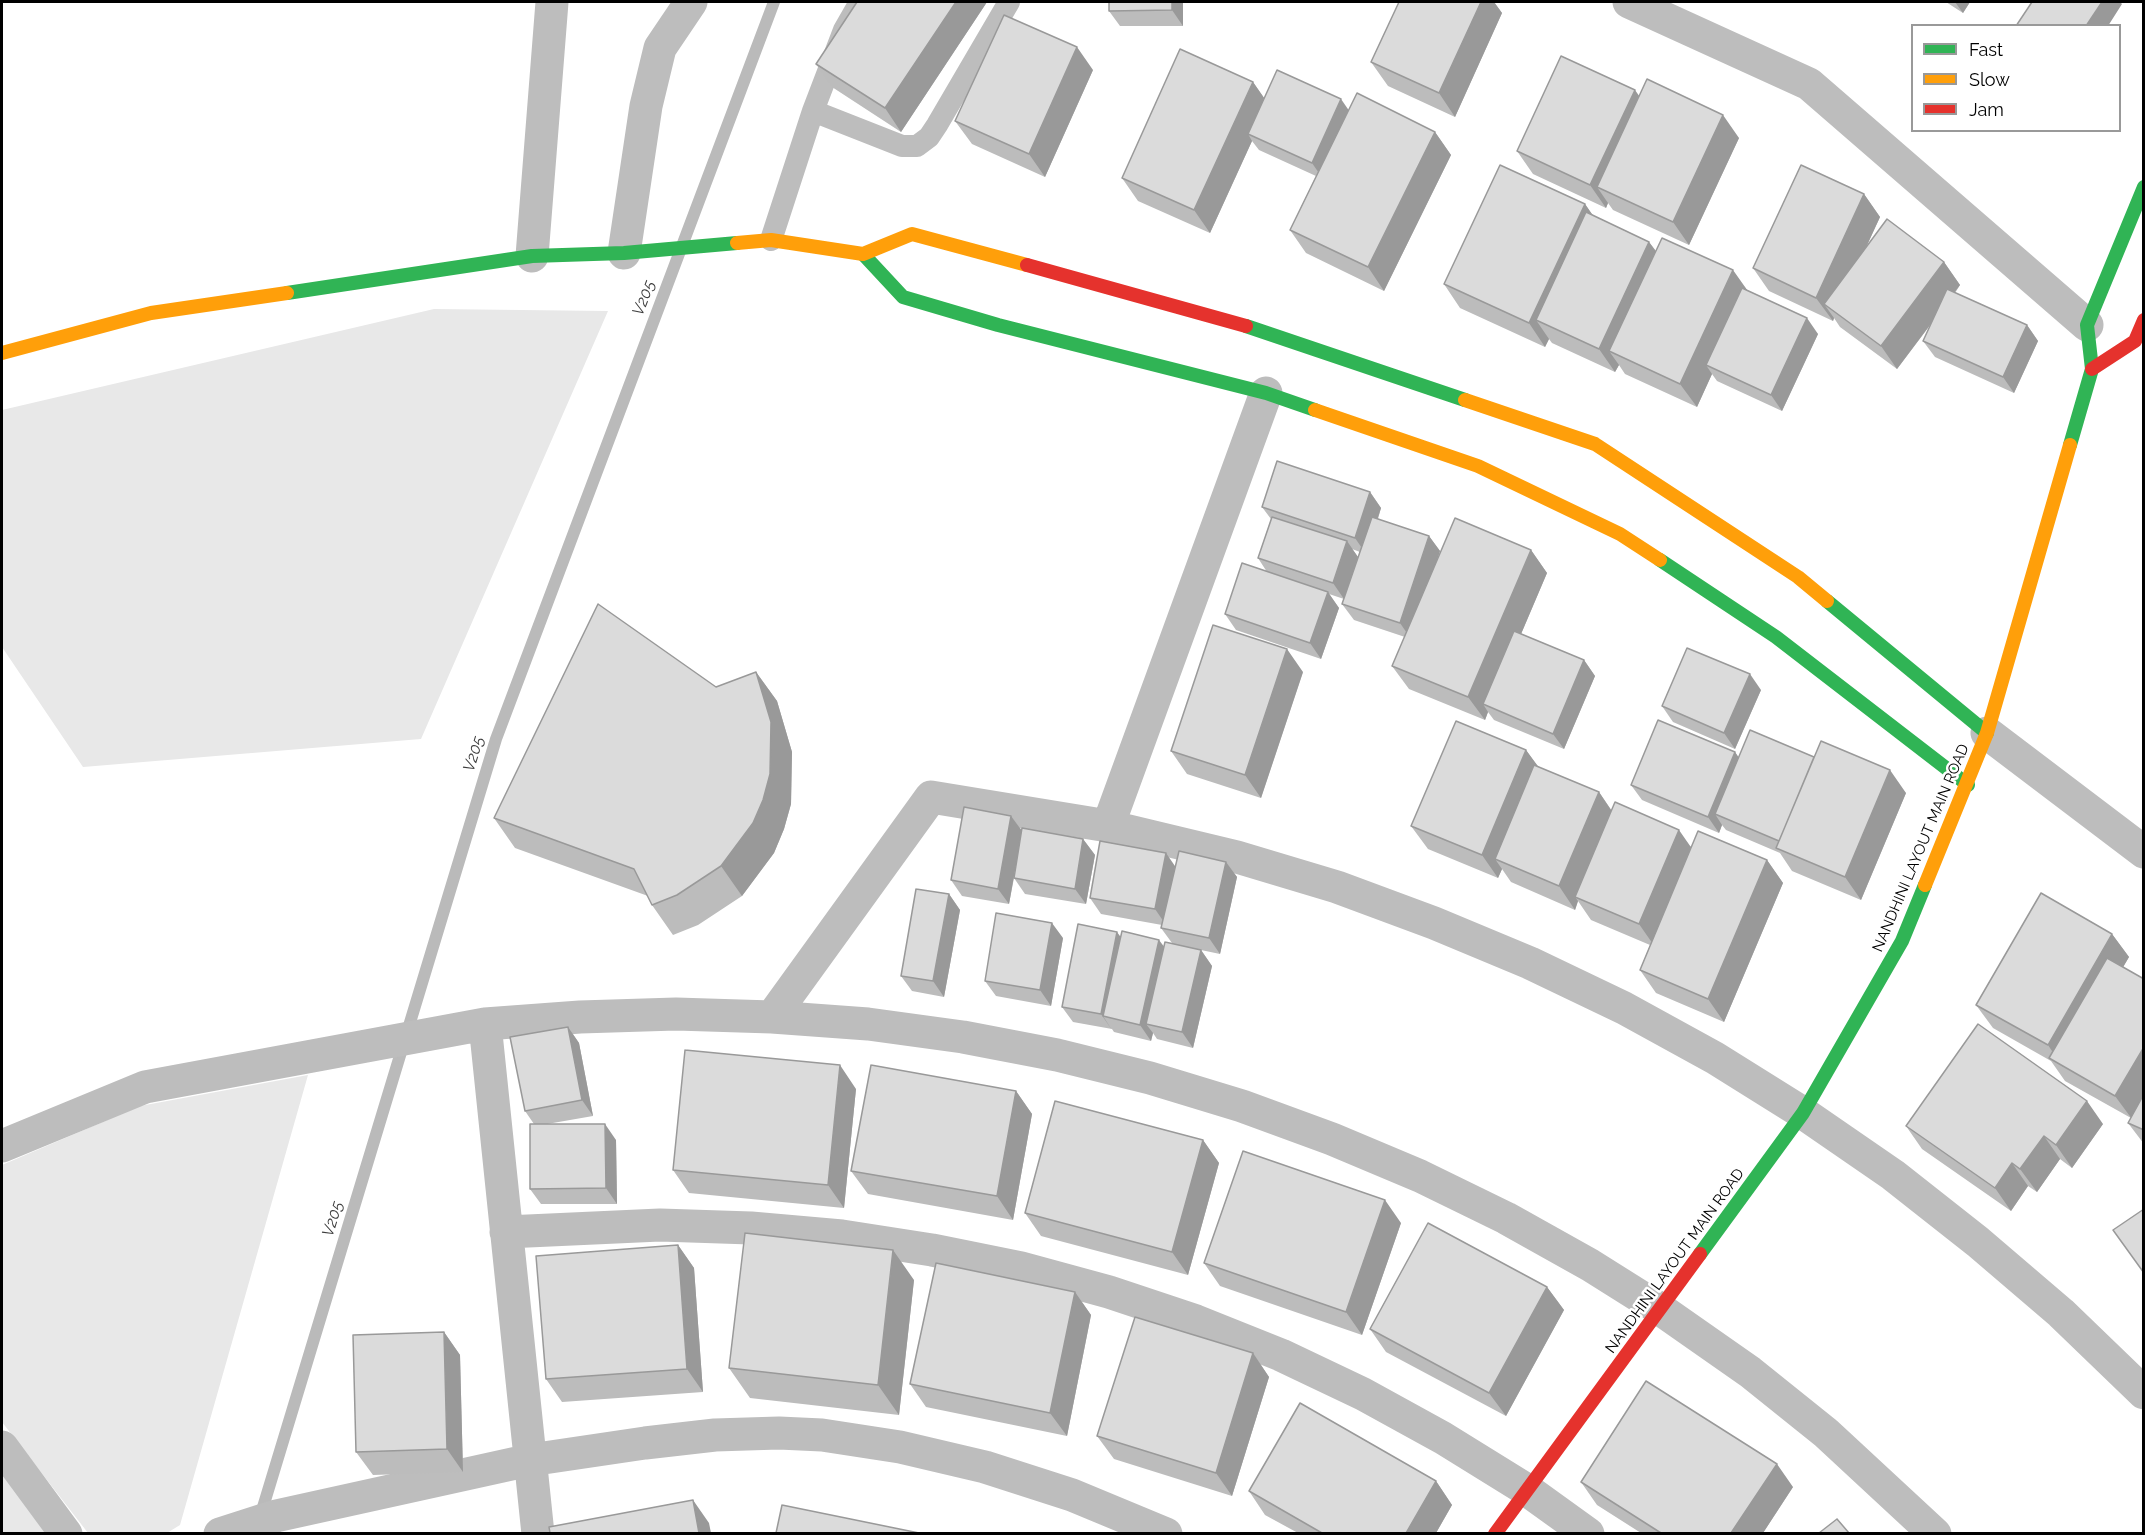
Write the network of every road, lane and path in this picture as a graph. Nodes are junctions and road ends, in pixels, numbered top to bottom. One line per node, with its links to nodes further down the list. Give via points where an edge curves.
1 (552, 2): 11 (street)
2 (691, 2): 9 (street, via 660,48 646,106)
3 (860, 2): 6 (lane, via 844,30)
4 (1009, 2): 6 (lane, via 930,137 916,146 902,146)
5 (1629, 2): 12 (street, via 1809,84)
6 (813, 111): 8 (lane)
7 (2144, 187): 12 (street, NANDHINI LAYOUT MAIN ROAD)
8 (771, 240): 9 (street); 10 (street)
9 (624, 253): 11 (street)
10 (863, 254): 16 (street, via 903,297); 17 (street, via 912,234 1222,318 1594,444 1798,577)
11 (532, 256): 14 (street, via 151,313)
12 (2087, 325): 15 (street, NANDHINI LAYOUT MAIN ROAD)
13 (2141, 336): 15 (street)
14 (2, 353)
15 (2092, 369): 17 (street, NANDHINI LAYOUT MAIN ROAD)
16 (1266, 393): 18 (street, via 1478,466 1620,534 1776,637); 19 (street)
17 (1987, 733): 18 (street, NANDHINI LAYOUT MAIN ROAD); 20 (street)
18 (1968, 785): 23 (street, NANDHINI LAYOUT MAIN ROAD, via 1902,941)
19 (1107, 826): 21 (street, via 931,797); 23 (street, via 1337,887 1445,927 1624,1008)
20 (2144, 852)
21 (772, 1017): 22 (street, via 616,1016); 26 (street, via 868,1024 963,1037 1058,1055 1242,1106 1420,1176 1506,1218)
22 (485, 1024): 24 (street, via 145,1087); 25 (street)
23 (1803, 1113): 26 (street, NANDHINI LAYOUT MAIN ROAD); 27 (street, via 1893,1175 1978,1242 2061,1313)
24 (2, 1146)
25 (506, 1232): 29 (street); 30 (street, via 660,1225 751,1228 842,1236 1021,1268 1196,1321 1281,1355 1373,1399)
26 (1660, 1308): 30 (street, NANDHINI LAYOUT MAIN ROAD); 37 (street, via 1750,1372 1826,1433)
27 (2144, 1393)
28 (2, 1447): 31 (street)
29 (530, 1460): 32 (street, via 276,1516); 33 (street); 34 (street, via 715,1435 822,1435 900,1447 984,1467 1072,1495)
30 (1527, 1490): 35 (street, NANDHINI LAYOUT MAIN ROAD); 36 (street)
31 (66, 1533)
32 (220, 1533)
33 (538, 1533)
34 (1166, 1533)
35 (1495, 1533)
36 (1588, 1533)
37 (1935, 1533)

